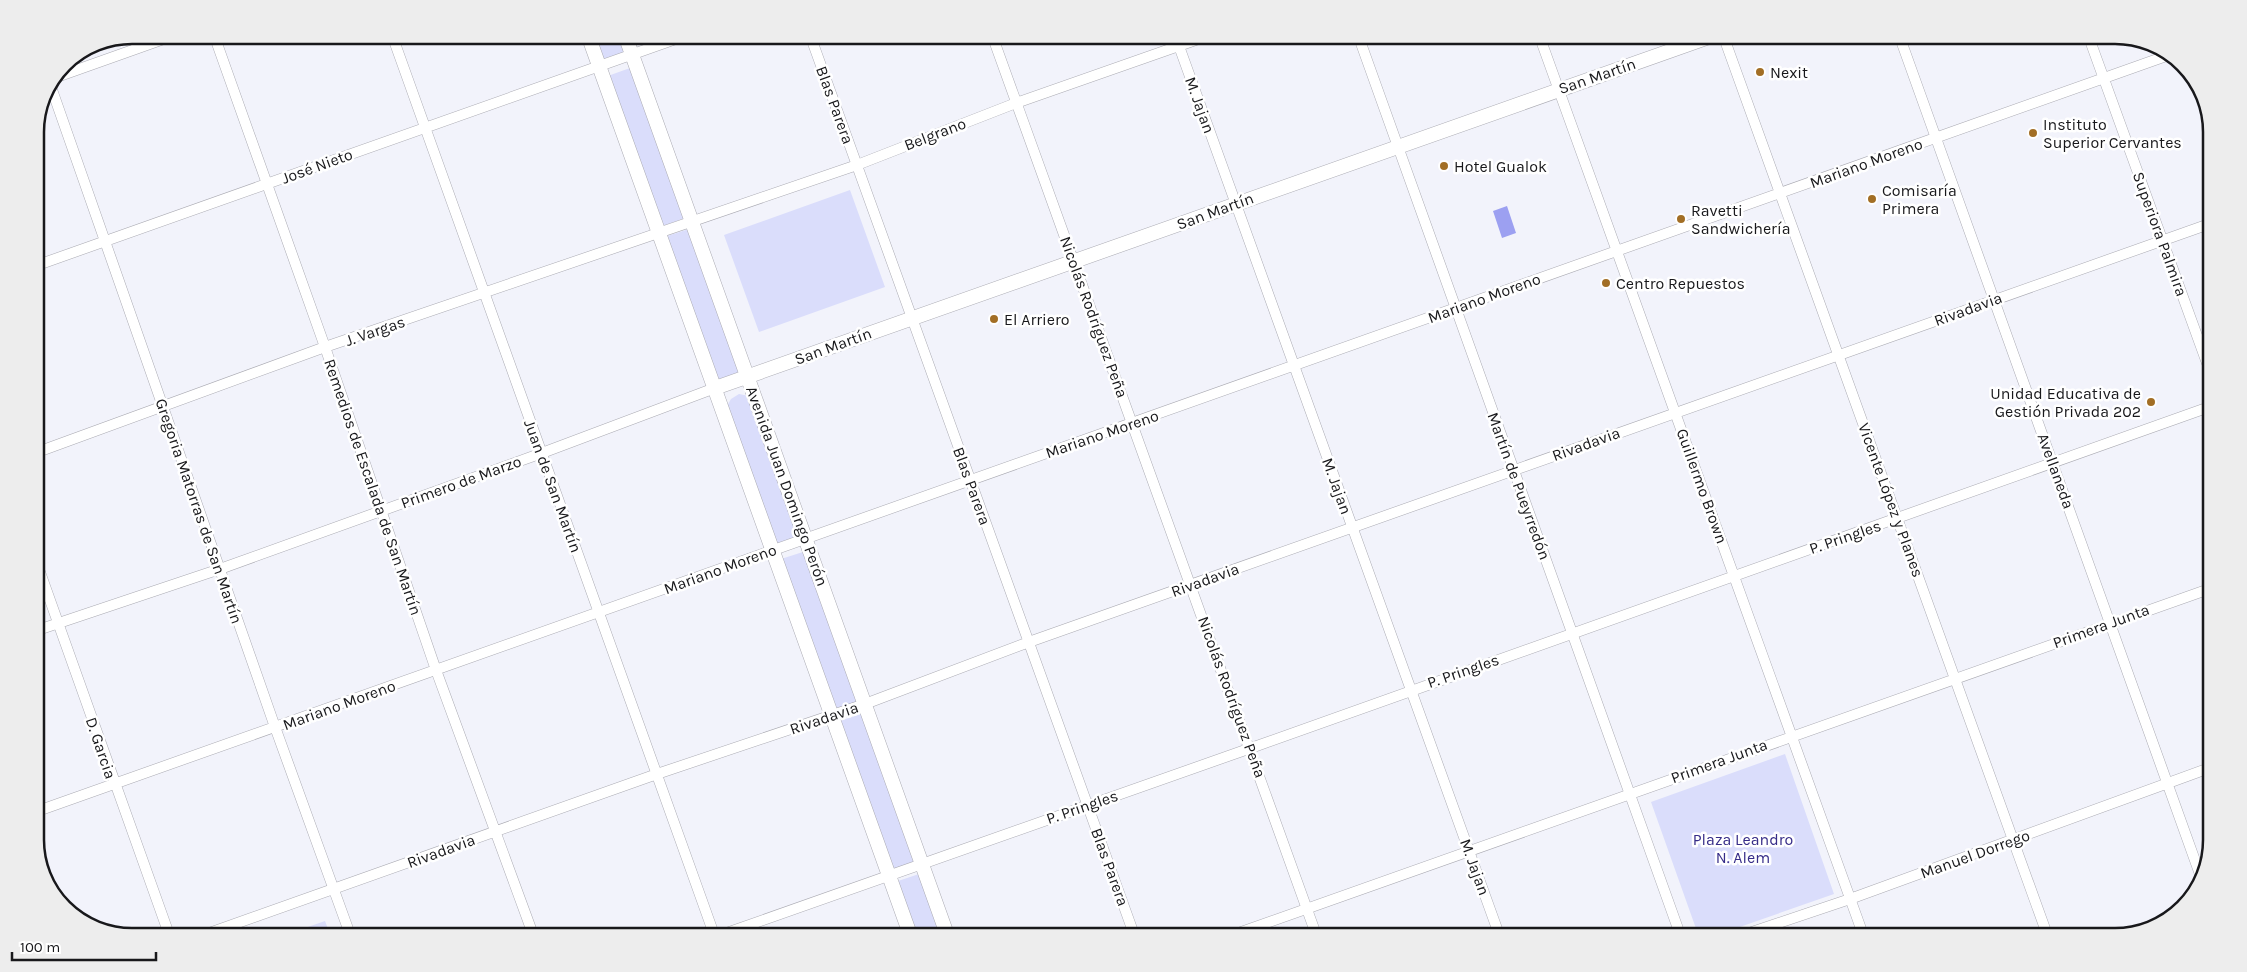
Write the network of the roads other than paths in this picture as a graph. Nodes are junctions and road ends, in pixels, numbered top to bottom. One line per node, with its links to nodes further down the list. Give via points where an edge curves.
1 (150, 44): 20 (street)
2 (217, 44): 29 (street, Remedios de Escalada de San Martín)
3 (395, 44): 25 (street, Juan de San Martín)
4 (591, 44): 19 (main road)
5 (628, 44): 17 (main road, Avenida Juan Domingo Perón)
6 (661, 44): 17 (street, José Nieto)
7 (813, 44): 28 (street, Blas Parera)
8 (995, 44): 24 (street, Nicolás Rodríguez Peña)
9 (1185, 44): 16 (street, Belgrano)
10 (1361, 44): 27 (street, Martín de Pueyrredón)
11 (1542, 44): 22 (street, Guillermo Brown)
12 (1689, 44): 22 (main road, San Martín)
13 (1726, 44): 30 (street, Vicente López y Planes)
14 (1902, 44): 26 (street, Avellaneda)
15 (2091, 44): 21 (street, Superiora Palmira)
16 (1179, 46): 24 (street, Belgrano); 31 (street, M. Jajan)
17 (632, 54): 19 (street, José Nieto); 32 (main road, Avenida Juan Domingo Perón)
18 (2162, 58): 21 (street, Mariano Moreno)
19 (599, 66): 25 (street, José Nieto); 34 (main road)
20 (66, 74)
21 (2104, 78): 26 (street, Mariano Moreno); 35 (street, Superiora Palmira)
22 (1559, 89): 27 (main road, San Martín); 37 (street, Guillermo Brown)
23 (53, 93): 36 (street, Gregoria Matorras de San Martín)
24 (1016, 103): 28 (street, Belgrano); 38 (street, Nicolás Rodríguez Peña)
25 (425, 128): 29 (street, José Nieto); 40 (street, Juan de San Martín)
26 (1936, 138): 30 (street, Mariano Moreno); 41 (street, Avellaneda)
27 (1397, 146): 31 (main road, San Martín); 42 (street, Martín de Pueyrredón)
28 (857, 164): 32 (street, Belgrano); 43 (street, Blas Parera)
29 (267, 184): 36 (street, José Nieto); 44 (street, Remedios de Escalada de San Martín)
30 (1781, 194): 37 (street, Mariano Moreno); 46 (street, Vicente López y Planes)
31 (1236, 204): 38 (main road, San Martín); 47 (street, M. Jajan)
32 (693, 222): 34 (street, Belgrano); 48 (main road, Avenida Juan Domingo Perón)
33 (2203, 226): 35 (street, Rivadavia)
34 (659, 232): 40 (street, J. Vargas); 49 (main road)
35 (2163, 241): 41 (street, Rivadavia); 45 (street, Superiora Palmira)
36 (104, 242): 39 (street, José Nieto); 50 (street, Gregoria Matorras de San Martín)
37 (1617, 251): 42 (street, Mariano Moreno); 52 (street, Guillermo Brown)
38 (1073, 261): 43 (main road, San Martín); 53 (street, Nicolás Rodríguez Peña)
39 (44, 263)
40 (484, 294): 44 (street, J. Vargas); 55 (street, Juan de San Martín)
41 (1994, 300): 46 (street, Rivadavia); 56 (street, Avellaneda)
42 (1456, 308): 47 (street, Mariano Moreno); 57 (street, Martín de Pueyrredón)
43 (912, 318): 48 (main road, San Martín); 58 (street, Blas Parera)
44 (325, 347): 50 (street, J. Vargas); 59 (street, Remedios de Escalada de San Martín)
45 (2203, 352)
46 (1840, 356): 52 (street, Rivadavia); 60 (street, Vicente López y Planes)
47 (1294, 366): 53 (street, Mariano Moreno); 61 (street, M. Jajan)
48 (747, 377): 49 (main road, San Martín); 62 (main road, Avenida Juan Domingo Perón)
49 (715, 388): 55 (street, Primero de Marzo); 63 (main road)
50 (163, 408): 54 (street, J. Vargas); 64 (street, Gregoria Matorras de San Martín)
51 (2203, 409): 56 (street, P. Pringles)
52 (1675, 413): 57 (street, Rivadavia); 65 (street, Guillermo Brown)
53 (1133, 423): 58 (street, Mariano Moreno); 67 (street, Nicolás Rodríguez Peña)
54 (44, 450)
55 (542, 454): 59 (street, Primero de Marzo); 69 (street, Juan de San Martín)
56 (2053, 462): 60 (street, P. Pringles); 71 (street, Avellaneda)
57 (1514, 470): 61 (street, Rivadavia); 73 (street, Martín de Pueyrredón)
58 (970, 480): 62 (street, Mariano Moreno); 74 (street, Blas Parera)
59 (380, 511): 64 (street, Primero de Marzo); 75 (street, Remedios de Escalada de San Martín)
60 (1896, 519): 65 (street, P. Pringles); 76 (street, Vicente López y Planes)
61 (1352, 527): 67 (street, Rivadavia); 77 (street, M. Jajan)
62 (806, 539): 63 (street, Mariano Moreno); 78 (main road, Avenida Juan Domingo Perón)
63 (773, 551): 69 (street, Mariano Moreno); 79 (main road)
64 (220, 569): 70 (street, Primero de Marzo); 80 (street, Gregoria Matorras de San Martín)
65 (1734, 575): 73 (street, P. Pringles); 81 (street, Guillermo Brown)
66 (44, 585): 70 (street, D. Garcia)
67 (1190, 585): 74 (street, Rivadavia); 82 (street, Nicolás Rodríguez Peña)
68 (2203, 591): 71 (street, Primera Junta)
69 (599, 612): 75 (street, Mariano Moreno); 84 (street, Juan de San Martín)
70 (57, 623): 72 (street, Primero de Marzo); 86 (street, D. Garcia)
71 (2110, 623): 76 (street, Primera Junta); 85 (street, Avellaneda)
72 (44, 628)
73 (1572, 633): 77 (street, P. Pringles); 87 (street, Martín de Pueyrredón)
74 (1029, 642): 78 (street, Rivadavia); 88 (street, Blas Parera)
75 (436, 670): 80 (street, Mariano Moreno); 90 (street, Remedios de Escalada de San Martín)
76 (1957, 679): 81 (street, Primera Junta); 91 (street, Vicente López y Planes)
77 (1411, 690): 82 (street, P. Pringles); 92 (street, M. Jajan)
78 (865, 704): 79 (street, Rivadavia); 93 (main road, Avenida Juan Domingo Perón)
79 (832, 716): 84 (street, Rivadavia); 95 (main road)
80 (275, 727): 86 (street, Mariano Moreno); 96 (street, Gregoria Matorras de San Martín)
81 (1792, 736): 87 (street, Primera Junta); 97 (street, Guillermo Brown)
82 (1251, 748): 88 (street, P. Pringles); 98 (street, Nicolás Rodríguez Peña)
83 (2203, 771): 85 (street, Manuel Dorrego)
84 (657, 774): 90 (street, Rivadavia); 103 (street, Juan de San Martín)
85 (2168, 783): 91 (street, Manuel Dorrego); 94 (street, Avellaneda)
86 (114, 784): 89 (street, Mariano Moreno); 99 (street, D. Garcia)
87 (1630, 793): 92 (street, Primera Junta); 111 (street, Martín de Pueyrredón)
88 (1087, 805): 93 (street, P. Pringles); 107 (street, Blas Parera)
89 (44, 809)
90 (496, 831): 96 (street, Rivadavia); 102 (street, Remedios de Escalada de San Martín)
91 (2014, 841): 97 (street, Manuel Dorrego); 114 (street, Vicente López y Planes)
92 (1469, 850): 98 (street, Primera Junta); 110 (street, M. Jajan)
93 (922, 863): 95 (street, P. Pringles); 106 (main road, Avenida Juan Domingo Perón)
94 (2198, 869)
95 (889, 875): 104 (street, P. Pringles); 105 (main road)
96 (333, 889): 100 (street, Rivadavia); 101 (street, Gregoria Matorras de San Martín)
97 (1850, 899): 112 (street, Manuel Dorrego); 113 (street, Guillermo Brown)
98 (1308, 909): 108 (street, Primera Junta); 109 (street, Nicolás Rodríguez Peña)
99 (167, 928)
100 (223, 928)
101 (348, 928)
102 (531, 928)
103 (712, 928)
104 (740, 928)
105 (908, 928)
106 (945, 928)
107 (1132, 928)
108 (1253, 928)
109 (1315, 928)
110 (1497, 928)
111 (1678, 928)
112 (1764, 928)
113 (1861, 928)
114 (2045, 928)

